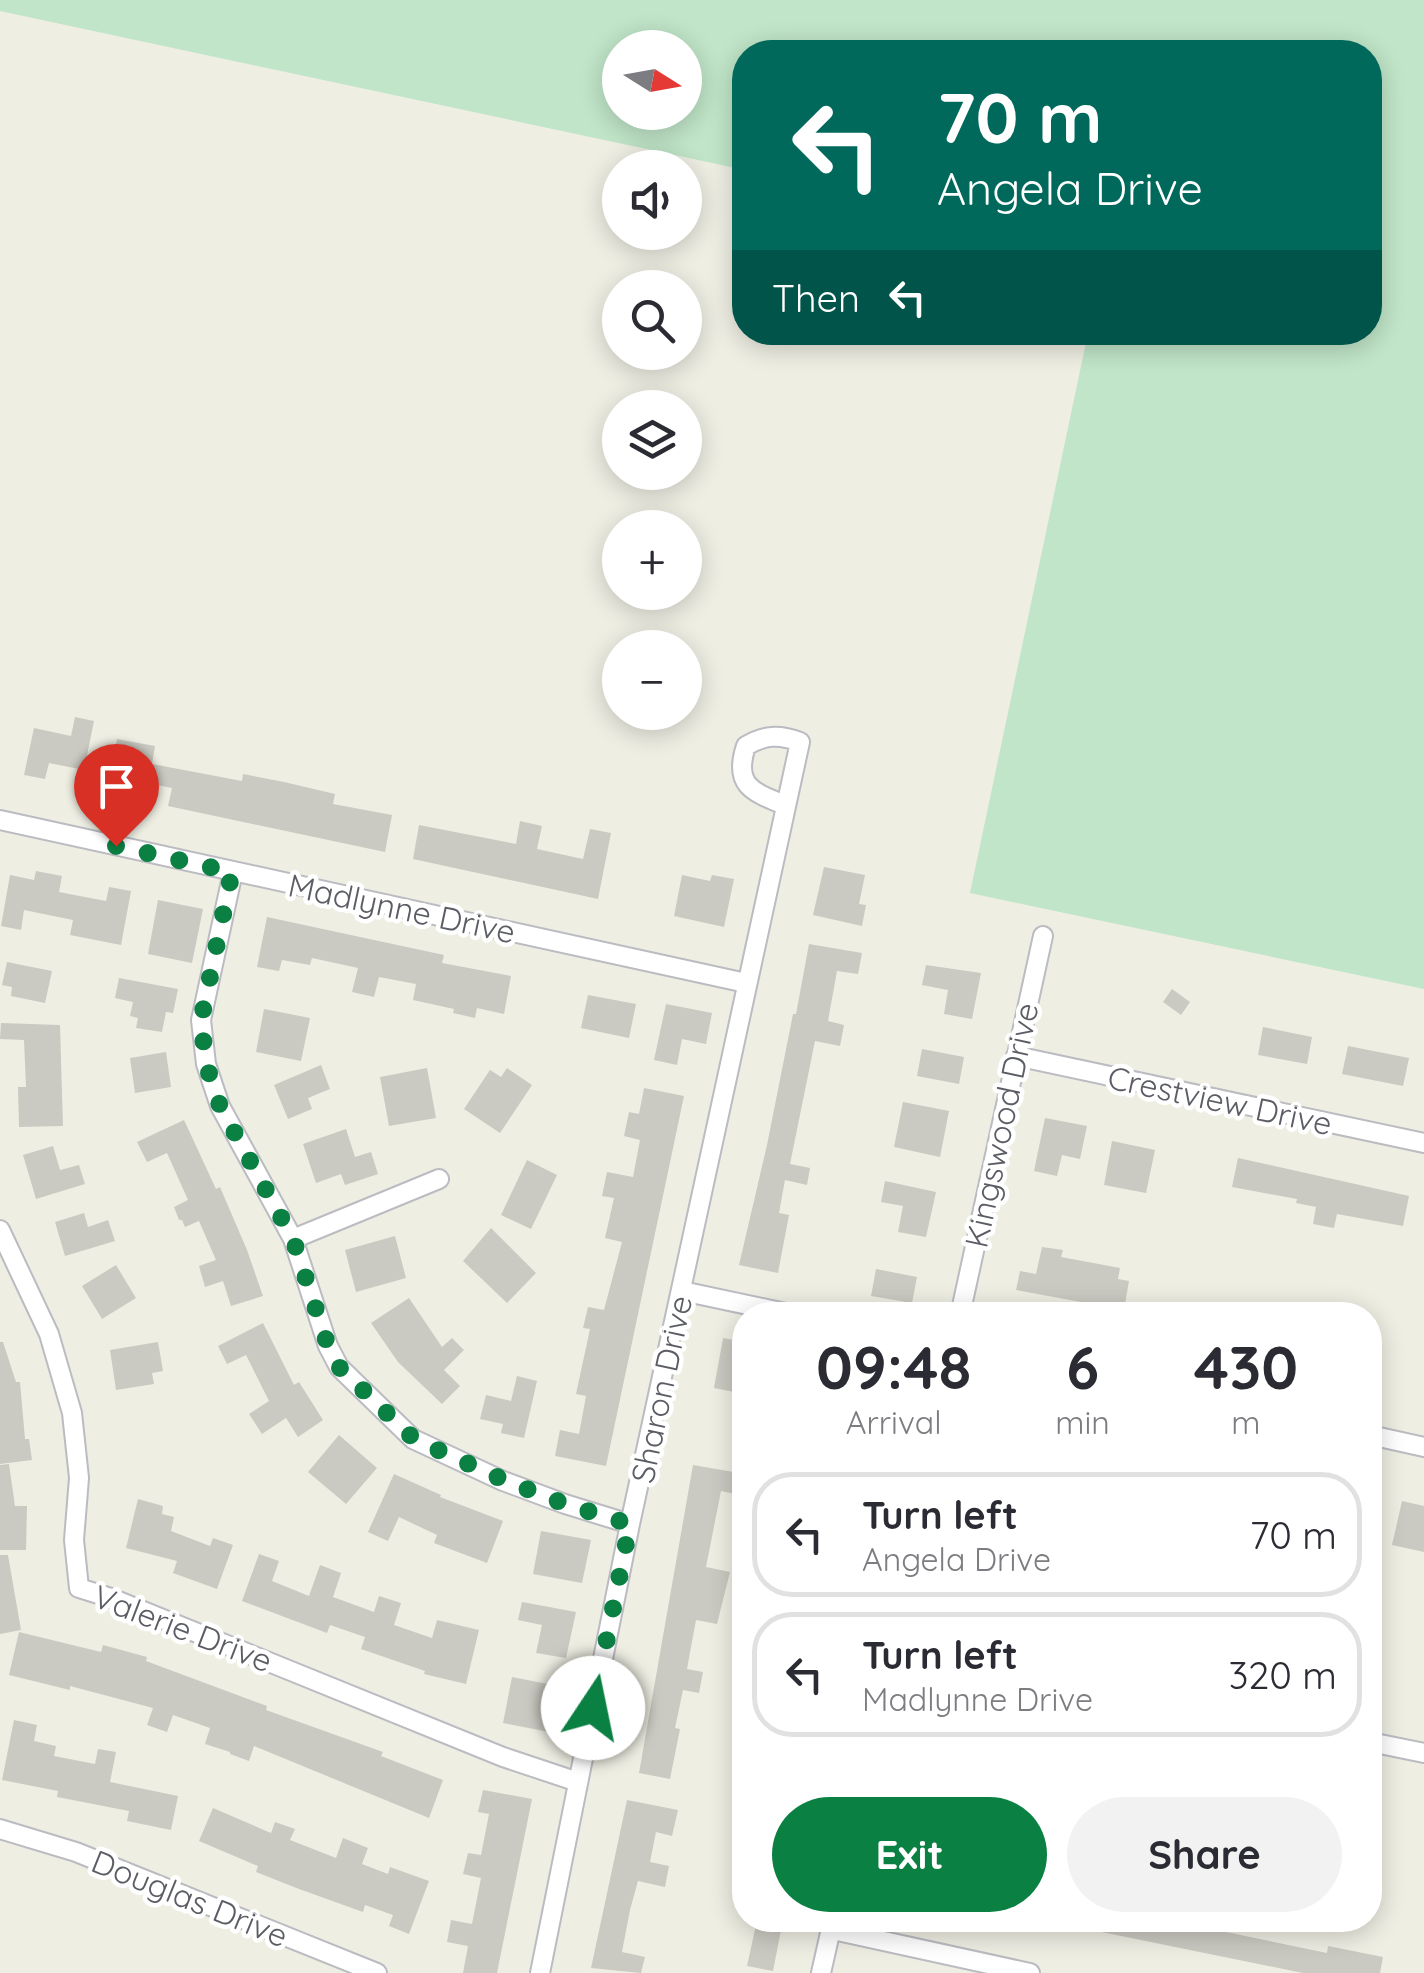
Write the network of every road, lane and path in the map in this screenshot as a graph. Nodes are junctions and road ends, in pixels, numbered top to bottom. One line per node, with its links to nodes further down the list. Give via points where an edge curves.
1 (786, 805): 5 (street, Sharon Drive)
2 (0, 820): 3 (street, Madlynne Drive)
3 (232, 872): 5 (street, Madlynne Drive); 10 (street, via 201,1020 206,1064 220,1106)
4 (1043, 936): 6 (street, Kingswood Drive)
5 (746, 983): 11 (street, Sharon Drive)
6 (1016, 1056): 7 (street, Crestview Drive); 13 (street, Kingswood Drive)
7 (1424, 1144)
8 (439, 1179): 10 (street)
9 (0, 1230): 19 (street, Valerie Drive, via 49,1334 72,1413 79,1588)
10 (293, 1239): 16 (street, via 339,1367 414,1439 519,1486)
11 (682, 1291): 12 (street); 16 (street, Sharon Drive)
12 (734, 1302)
13 (963, 1302)
14 (1382, 1438): 15 (street)
15 (1424, 1447)
16 (630, 1524): 19 (street, Sharon Drive)
17 (1382, 1744): 18 (street)
18 (1424, 1753)
19 (578, 1782): 24 (street, Sharon Drive)
20 (0, 1829): 23 (street, Douglas Drive, via 76,1852)
21 (831, 1932): 25 (street)
22 (862, 1932): 26 (street)
23 (377, 1973)
24 (540, 1973)
25 (821, 1973)
26 (1030, 1973)

